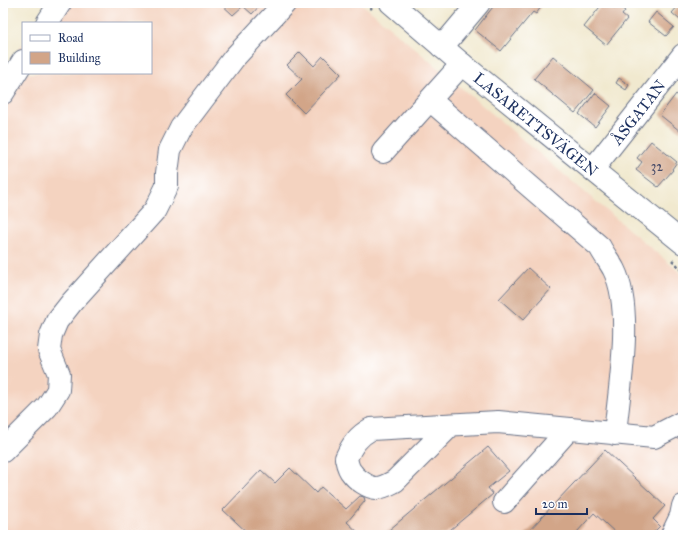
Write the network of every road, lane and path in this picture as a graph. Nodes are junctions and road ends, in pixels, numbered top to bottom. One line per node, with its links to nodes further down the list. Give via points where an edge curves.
1 (60, 3): 5 (street)
2 (285, 3): 19 (street, via 234,58 181,128 170,150 167,186 155,210 57,321 51,335 49,350 59,374 58,390 47,407)
3 (391, 3): 6 (street, LASARETTSVÄGEN)
4 (479, 3): 6 (street)
5 (48, 22)
6 (442, 47): 9 (street, LASARETTSVÄGEN)
7 (683, 55): 13 (street, ÅSGATAN)
8 (22, 63): 10 (street)
9 (462, 64): 11 (street); 13 (street, LASARETTSVÄGEN)
10 (3, 93)
11 (430, 100): 12 (street); 18 (street, via 600,247 615,271 625,319)
12 (383, 152)
13 (593, 170): 14 (street, LASARETTSVÄGEN)
14 (683, 243)
15 (450, 425): 17 (street, via 498,422)
16 (681, 427): 18 (street, via 654,437)
17 (570, 429): 18 (street); 20 (street)
18 (615, 434)
19 (3, 451)
20 (504, 502)
21 (683, 506): 22 (street)
22 (672, 535)

